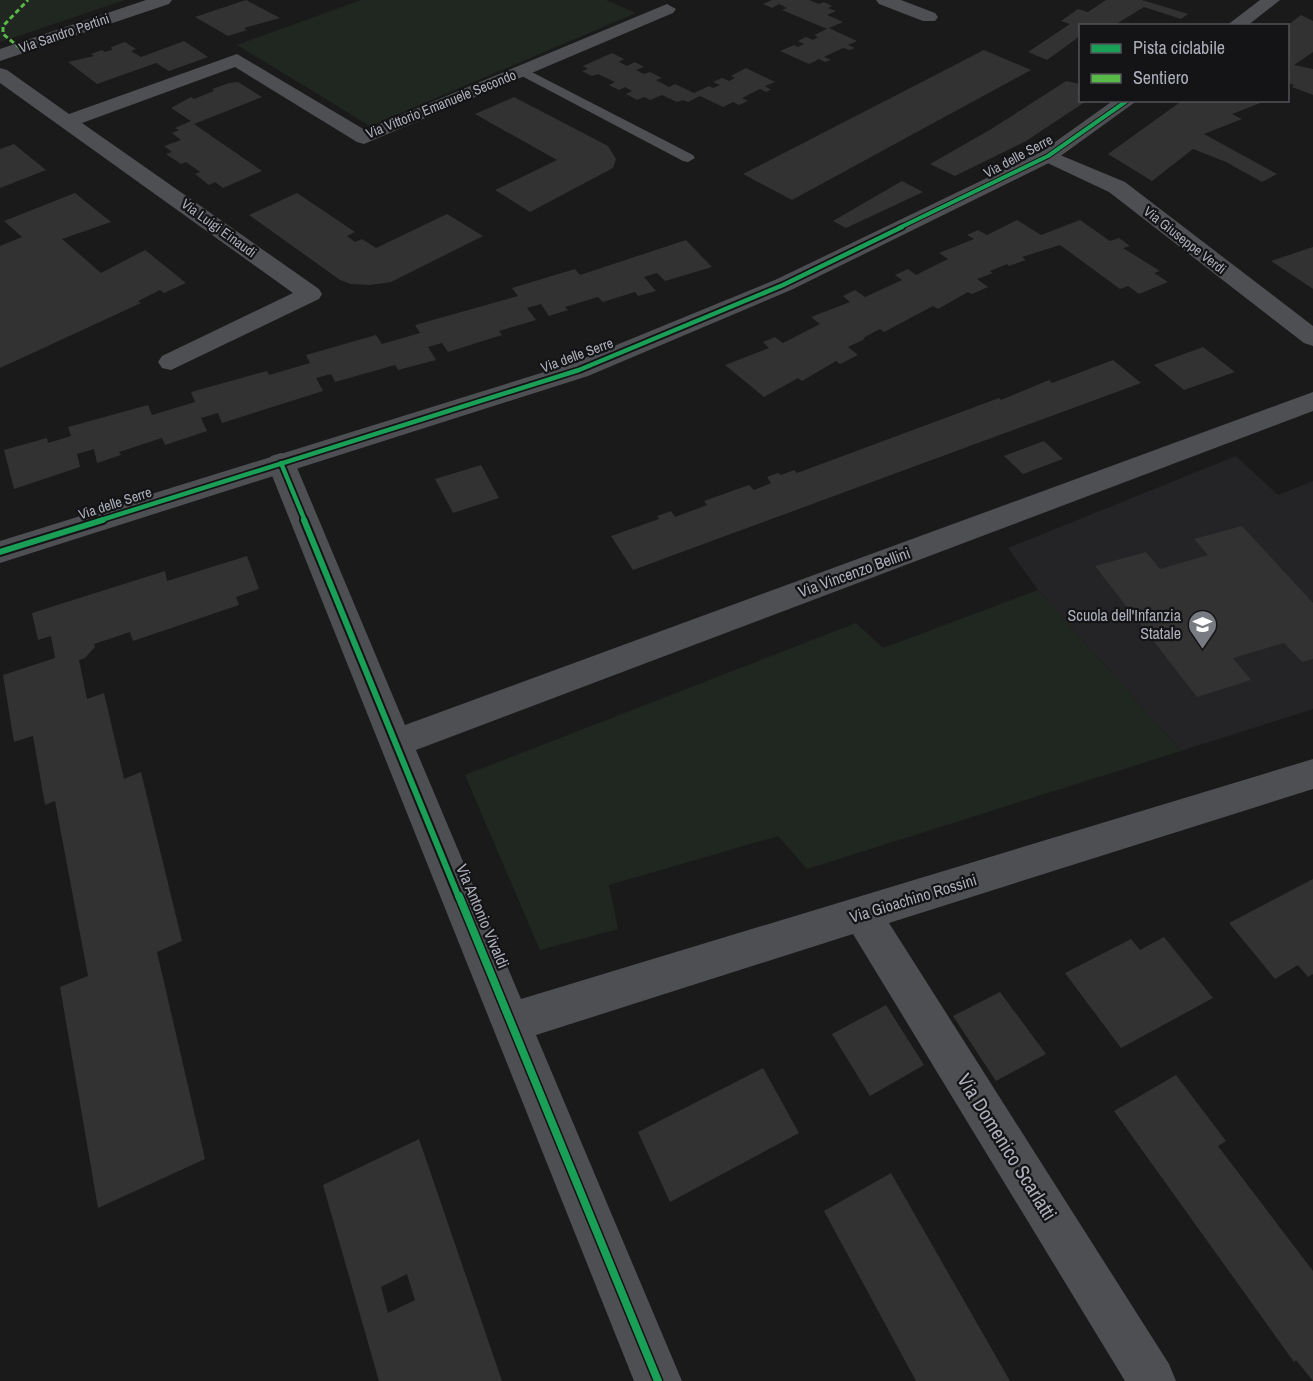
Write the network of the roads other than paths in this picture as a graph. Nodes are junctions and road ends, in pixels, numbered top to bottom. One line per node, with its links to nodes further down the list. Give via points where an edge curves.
1 (163, 0): 7 (street, Via Sandro Pertini)
2 (647, 0): 8 (street, Via Vittorio Emanuele Secondo, via 667,9)
3 (885, 0): 5 (street)
4 (1271, 0): 6 (street)
5 (929, 17)
6 (1238, 24)
7 (0, 55)
8 (522, 71): 11 (street, Via Vittorio Emanuele Secondo, via 364,138 237,60); 13 (lane)
9 (0, 74): 11 (street, Via Luigi Einaudi)
10 (1125, 102): 12 (street, Via delle Serre)
11 (69, 121): 15 (street, Via Luigi Einaudi, via 310,294)
12 (1048, 156): 14 (street, Via Giuseppe Verdi, via 1117,187); 17 (street, Via delle Serre, via 783,285 579,370)
13 (688, 158)
14 (1313, 338)
15 (171, 362)
16 (1313, 401): 19 (street, Via Vincenzo Bellini)
17 (281, 462): 18 (street, Via delle Serre); 19 (street, Via Antonio Vivaldi)
18 (0, 552)
19 (396, 743): 22 (street, Via Antonio Vivaldi)
20 (1313, 774): 21 (street, Via Gioachino Rossini)
21 (862, 914): 22 (street, Via Gioachino Rossini); 24 (street, Via Domenico Scarlatti)
22 (513, 1022): 23 (street, Via Antonio Vivaldi)
23 (658, 1381)
24 (1152, 1381)

